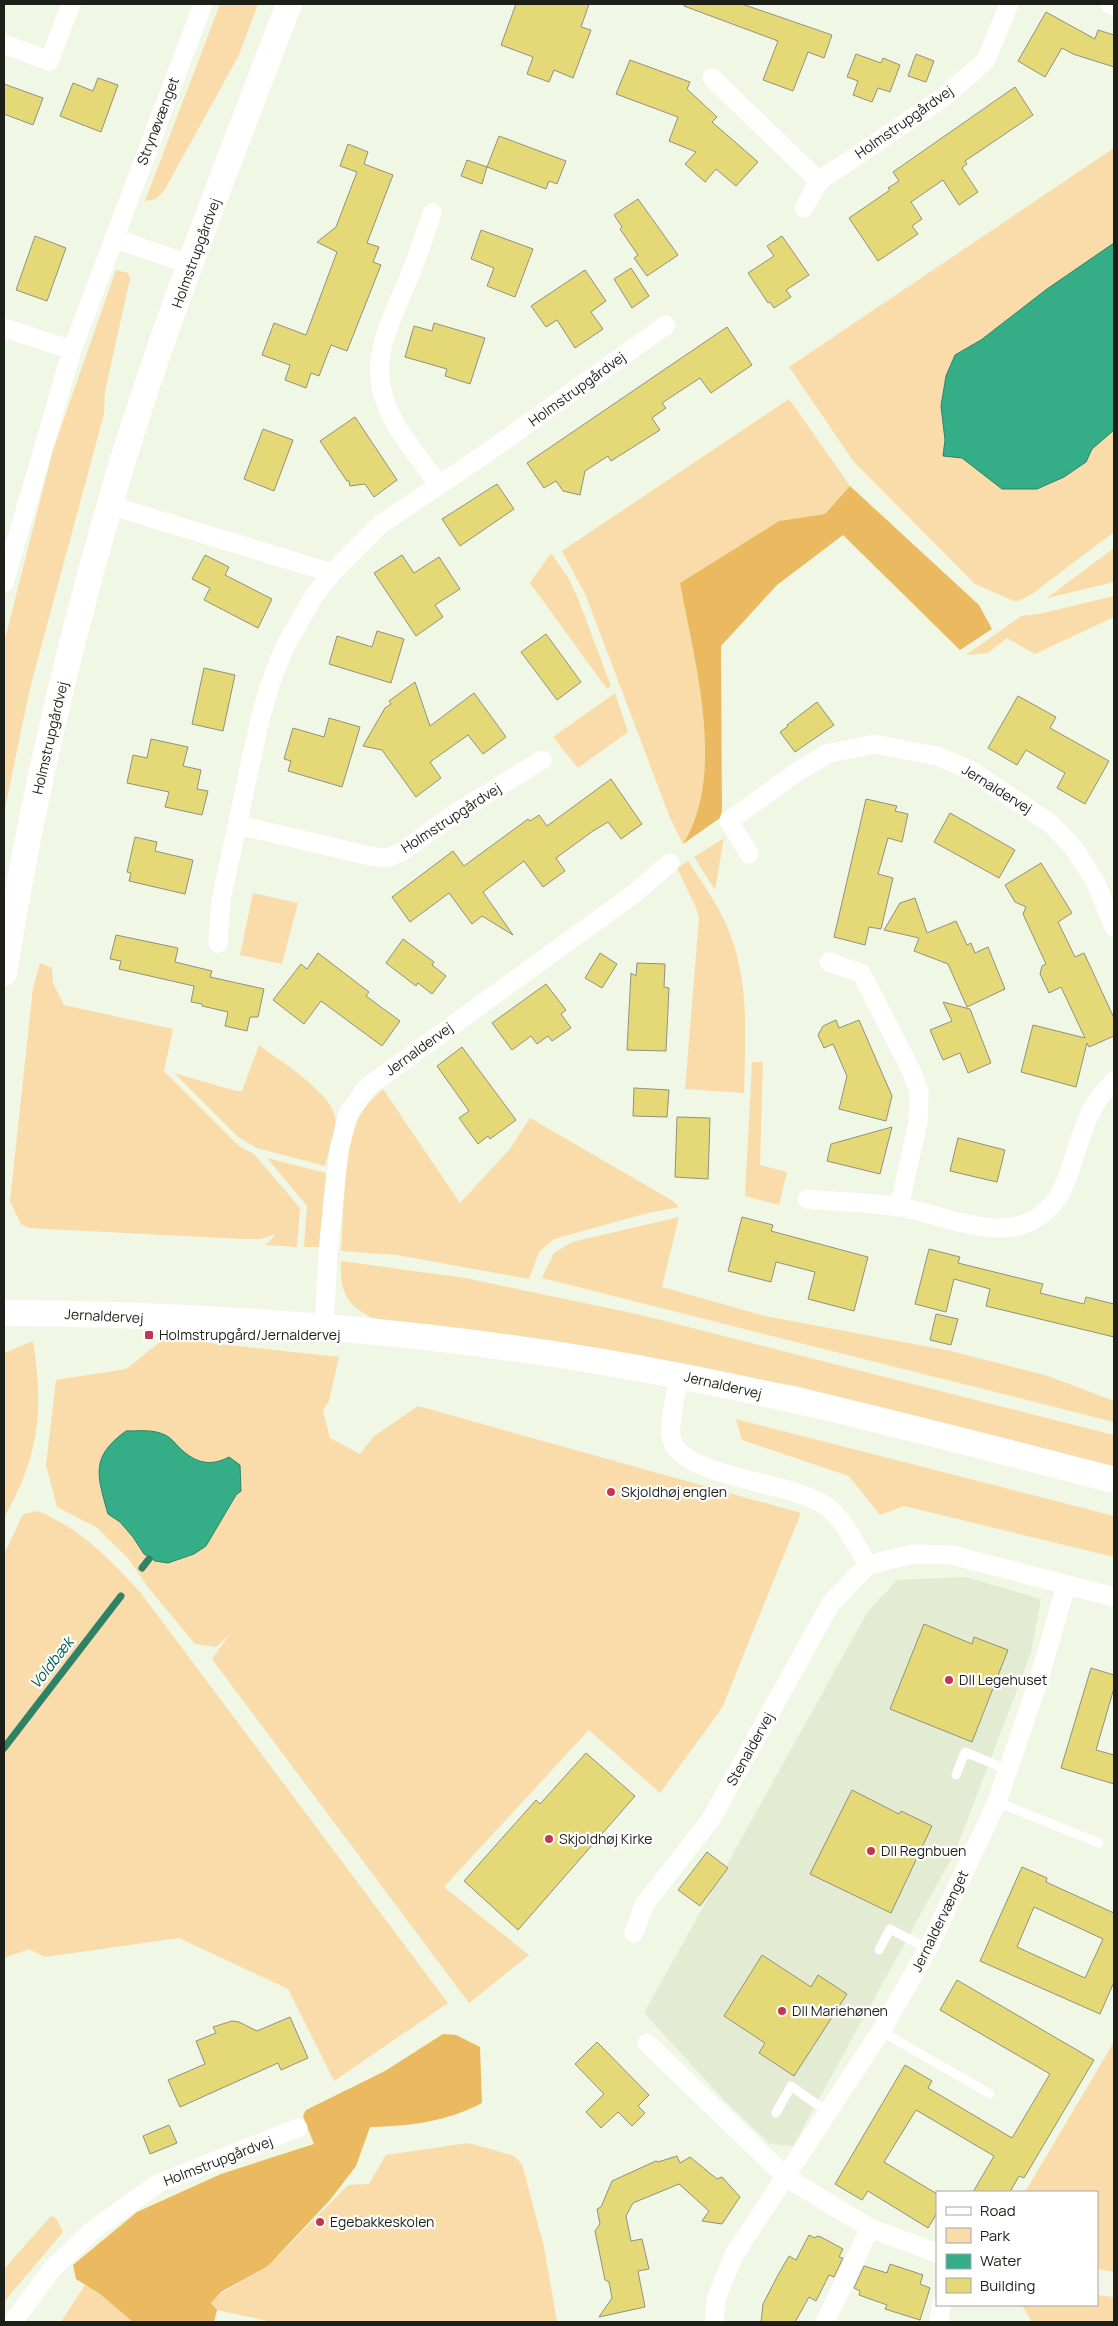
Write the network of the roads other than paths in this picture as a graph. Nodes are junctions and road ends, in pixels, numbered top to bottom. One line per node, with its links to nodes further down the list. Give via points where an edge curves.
1 (71, 4): 7 (street, via 48,61)
2 (203, 4): 12 (street, Strynøvænget)
3 (289, 4): 13 (street, Holmstrupgårdvej)
4 (1009, 4): 9 (street, Holmstrupgårdvej, via 986,60 944,98)
5 (1110, 4): 6 (street)
6 (1114, 6)
7 (4, 44)
8 (712, 78): 9 (street)
9 (819, 181): 10 (street, Holmstrupgårdvej)
10 (804, 208)
11 (432, 213): 17 (street, via 381,350 379,367 384,399 393,419)
12 (114, 238): 13 (street); 16 (street, Strynøvænget)
13 (191, 265): 18 (street, Holmstrupgårdvej)
14 (666, 325): 17 (street, Holmstrupgårdvej)
15 (4, 328): 16 (street)
16 (72, 350): 20 (street, Strynøvænget)
17 (438, 486): 19 (street, Holmstrupgårdvej, via 381,524)
18 (109, 505): 19 (street); 28 (street, Holmstrupgårdvej, via 32,815)
19 (332, 573): 22 (street, Holmstrupgårdvej, via 284,648 270,685)
20 (4, 583)
21 (542, 760): 22 (street, Holmstrupgårdvej, via 454,814 403,851 387,858)
22 (238, 825): 26 (street, Holmstrupgårdvej, via 221,900)
23 (749, 854): 25 (street, Jernaldervej, via 729,820 812,763 827,754 874,744 915,751 970,770 1051,824 1073,847 1095,881)
24 (670, 863): 33 (street, Jernaldervej, via 636,893 366,1088 348,1114 339,1150)
25 (1114, 927)
26 (218, 943)
27 (829, 962): 31 (street, via 861,972 919,1092 918,1122)
28 (4, 973)
29 (1114, 1081): 31 (street, via 1103,1091 1085,1124 1059,1197 1039,1218 1009,1229 968,1224)
30 (807, 1199): 31 (street)
31 (899, 1207)
32 (4, 1313): 33 (street, Jernaldervej)
33 (324, 1328): 34 (street, Jernaldervej, via 502,1347)
34 (679, 1376): 35 (street, Jernaldervej, via 838,1411); 36 (street, via 670,1434 678,1451 698,1464 819,1501 840,1520)
35 (1114, 1480)
36 (868, 1565): 37 (street, via 913,1554 952,1555); 43 (street, Stenaldervej, via 831,1603 711,1819 644,1905)
37 (1066, 1586): 38 (street); 39 (street, Jernaldervænget)
38 (1114, 1597)
39 (1008, 1770): 40 (lane, via 965,1752); 41 (street, Jernaldervænget)
40 (956, 1775)
41 (997, 1802): 42 (lane); 44 (street, Jernaldervænget)
42 (1099, 1843)
43 (634, 1934)
44 (928, 1949): 45 (lane, via 890,1929); 46 (street, Jernaldervænget)
45 (879, 1950)
46 (881, 2031): 48 (lane); 50 (street, Jernaldervænget)
47 (647, 2043): 52 (street)
48 (990, 2094)
49 (776, 2113): 50 (lane, via 791,2086)
50 (829, 2113): 52 (street, Jernaldervænget)
51 (298, 2128): 56 (street, Holmstrupgårdvej, via 157,2184 93,2230 53,2268)
52 (787, 2178): 53 (street); 57 (street, Jernaldervænget, via 734,2255 716,2299)
53 (870, 2228): 54 (street); 58 (street)
54 (936, 2253)
55 (942, 2306): 59 (street)
56 (13, 2322)
57 (714, 2322)
58 (825, 2322)
59 (939, 2322)

